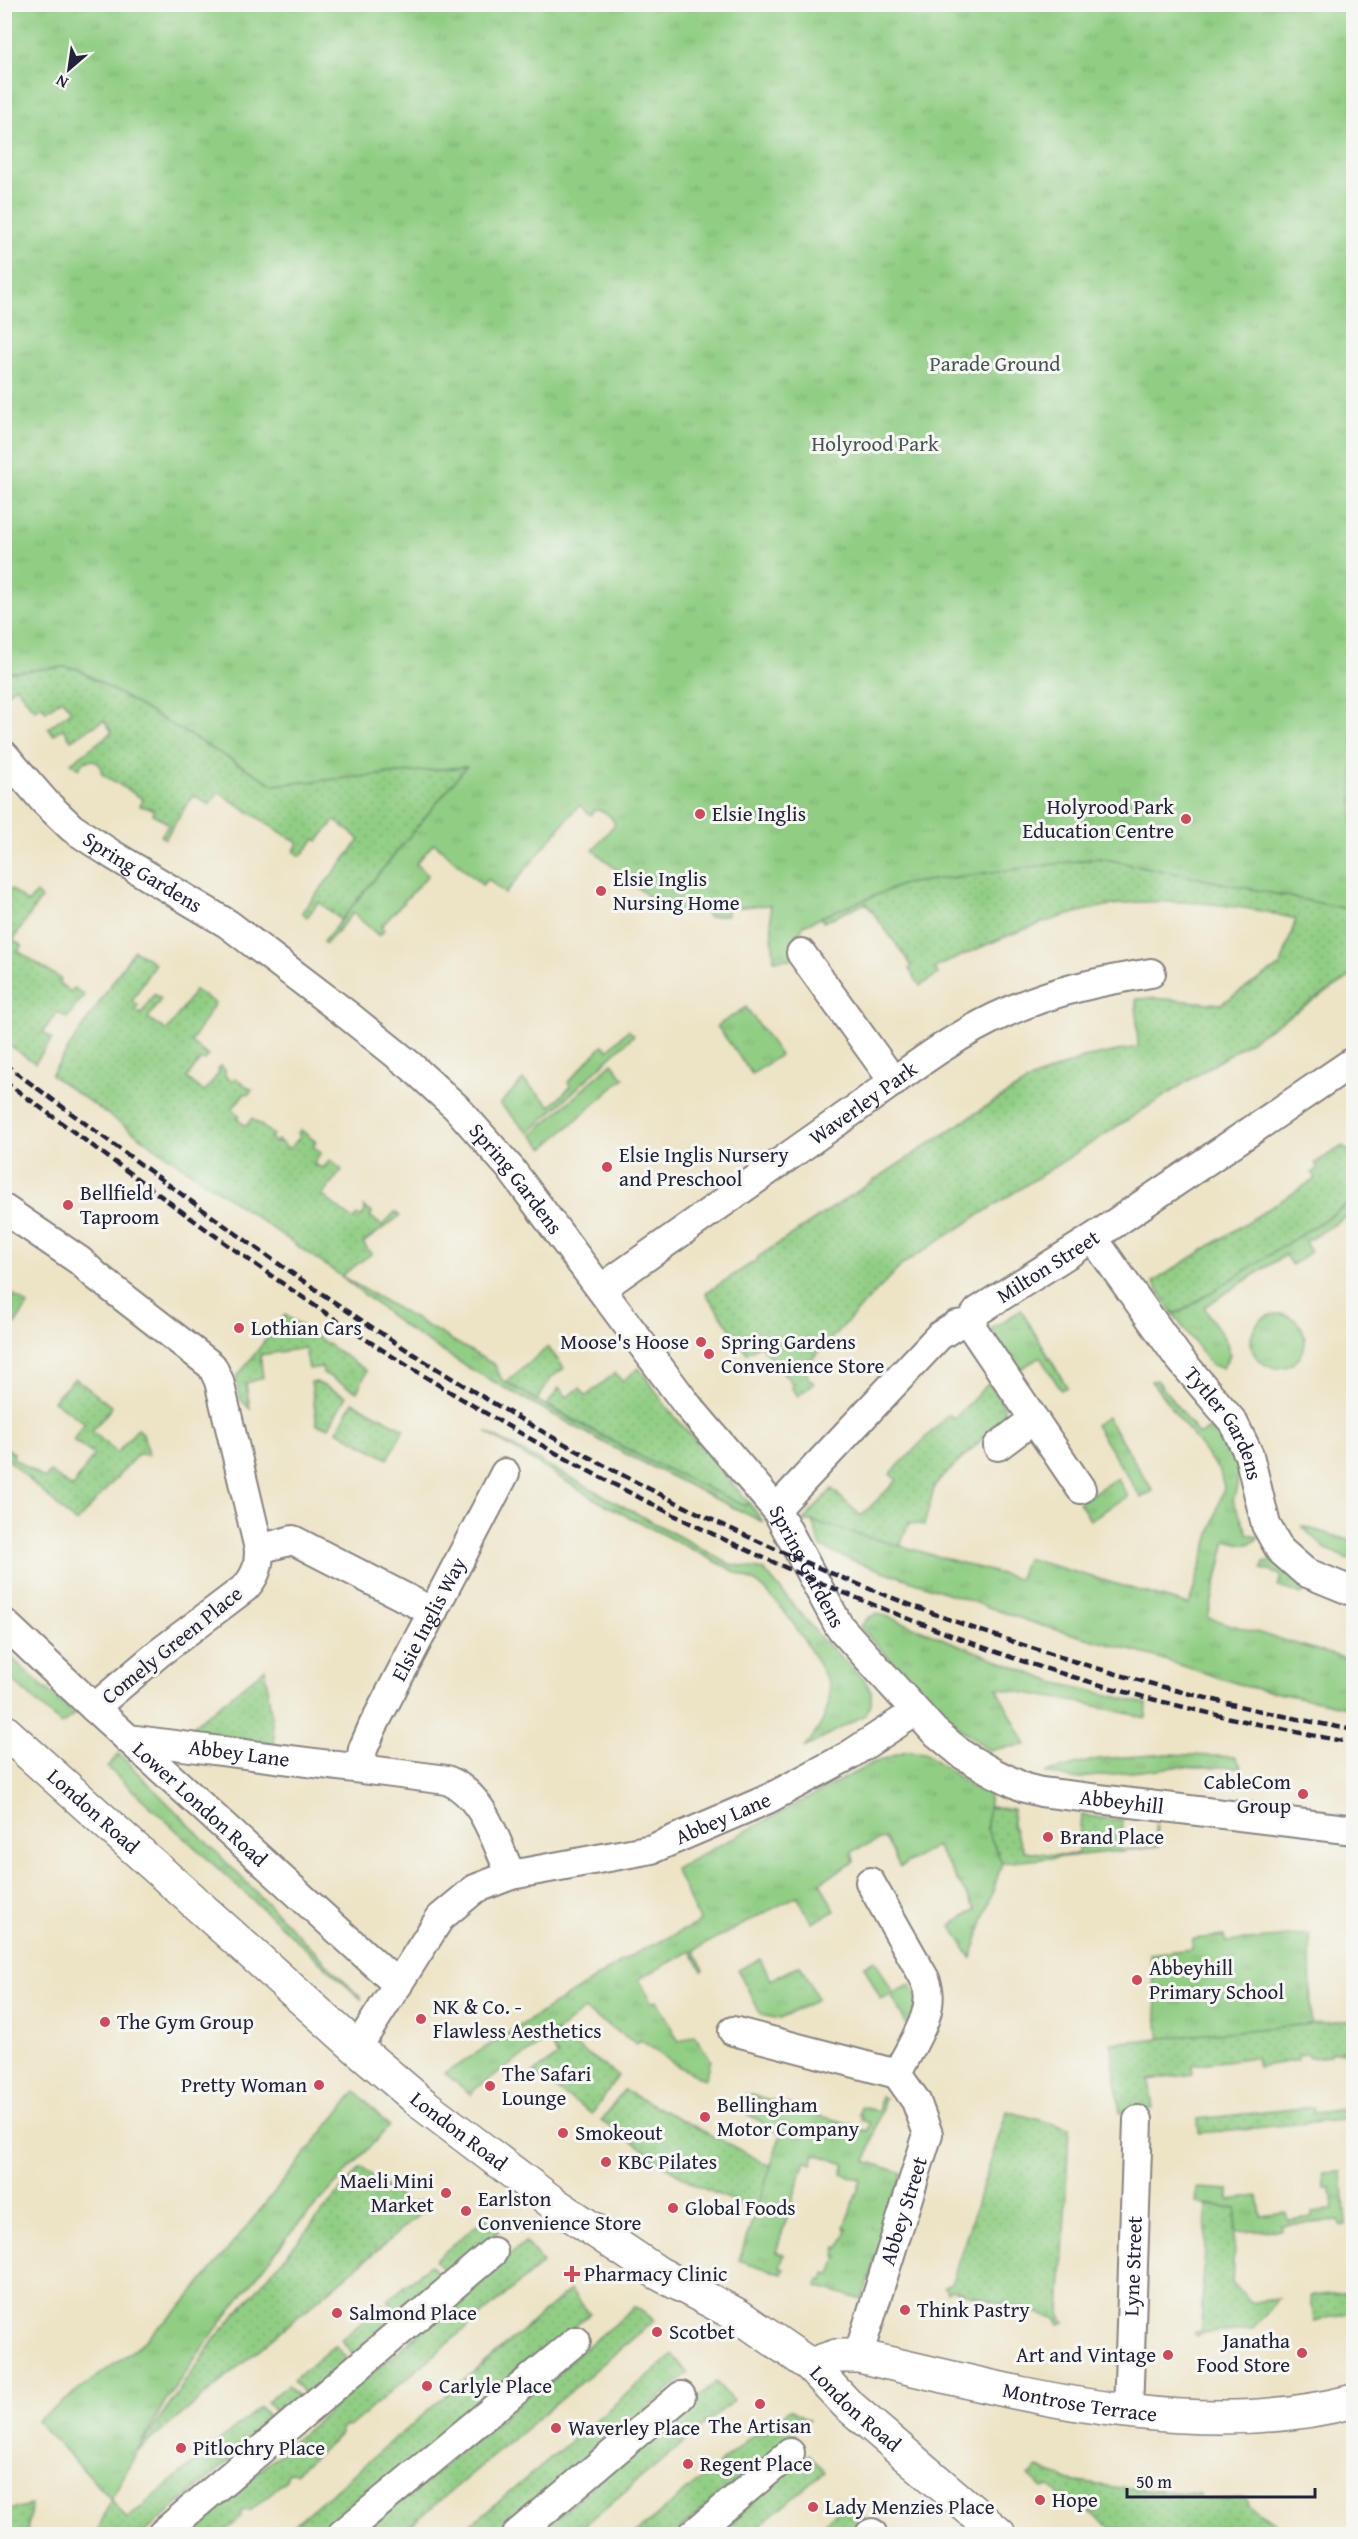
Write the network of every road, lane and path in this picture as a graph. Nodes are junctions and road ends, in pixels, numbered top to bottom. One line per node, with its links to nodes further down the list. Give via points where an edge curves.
1 (4, 755): 8 (street, Spring Gardens, via 72,828 228,924 431,1084 491,1144)
2 (801, 954): 5 (street)
3 (1151, 973): 5 (street, Waverley Park, via 1074,988 1009,1011 968,1032)
4 (1353, 1061): 7 (street, Milton Street)
5 (894, 1082): 8 (street, Waverley Park)
6 (4, 1209): 15 (street, via 80,1261 212,1366)
7 (1093, 1238): 9 (street, Milton Street, via 978,1311); 16 (street, Tytler Gardens, via 1178,1357 1233,1422 1249,1455 1266,1525 1280,1550 1305,1572)
8 (602, 1288): 14 (street, Spring Gardens, via 688,1406)
9 (969, 1323): 10 (street); 14 (street, Milton Street, via 956,1325 939,1336)
10 (1034, 1419): 11 (street); 13 (street)
11 (998, 1446)
12 (505, 1473): 17 (street, Elsie Inglis Way)
13 (1081, 1489)
14 (776, 1509): 20 (street, Spring Gardens, via 839,1626)
15 (259, 1549): 17 (street, via 293,1540); 19 (street, Comely Green Place, via 255,1577 246,1587)
16 (1353, 1592)
17 (433, 1612): 23 (street, Elsie Inglis Way, via 373,1726)
18 (4, 1623): 19 (street, Lower London Road)
19 (94, 1708): 22 (street, Lower London Road)
20 (915, 1712): 24 (street, Abbeyhill, via 963,1755 1025,1788 1081,1799); 25 (street, Abbey Lane, via 848,1756 768,1799 652,1849)
21 (4, 1731): 29 (main road, London Road)
22 (128, 1739): 23 (street, Abbey Lane); 27 (street, Lower London Road)
23 (360, 1768): 25 (street, Abbey Lane, via 460,1785 478,1804)
24 (1353, 1830)
25 (511, 1875): 27 (street, Abbey Lane, via 475,1889 449,1909)
26 (870, 1882): 30 (street, via 930,1993 927,2012)
27 (398, 1984): 29 (street, Abbey Lane)
28 (733, 2031): 30 (street)
29 (357, 2048): 35 (main road, London Road, via 552,2202 658,2272 739,2316)
30 (897, 2074): 34 (street, Abbey Street, via 920,2107 928,2134)
31 (1138, 2120): 38 (street, Lyne Street)
32 (493, 2252): 40 (street)
33 (576, 2341): 41 (street)
34 (858, 2356): 35 (main road, Montrose Terrace, via 836,2356); 38 (main road, Montrose Terrace, via 1083,2406)
35 (810, 2365): 44 (main road, London Road, via 847,2404)
36 (681, 2396): 42 (street)
37 (1353, 2402): 38 (main road, Montrose Terrace, via 1236,2417)
38 (1128, 2412)
39 (790, 2452): 43 (street)
40 (162, 2535)
41 (342, 2535)
42 (517, 2535)
43 (693, 2535)
44 (999, 2535)

